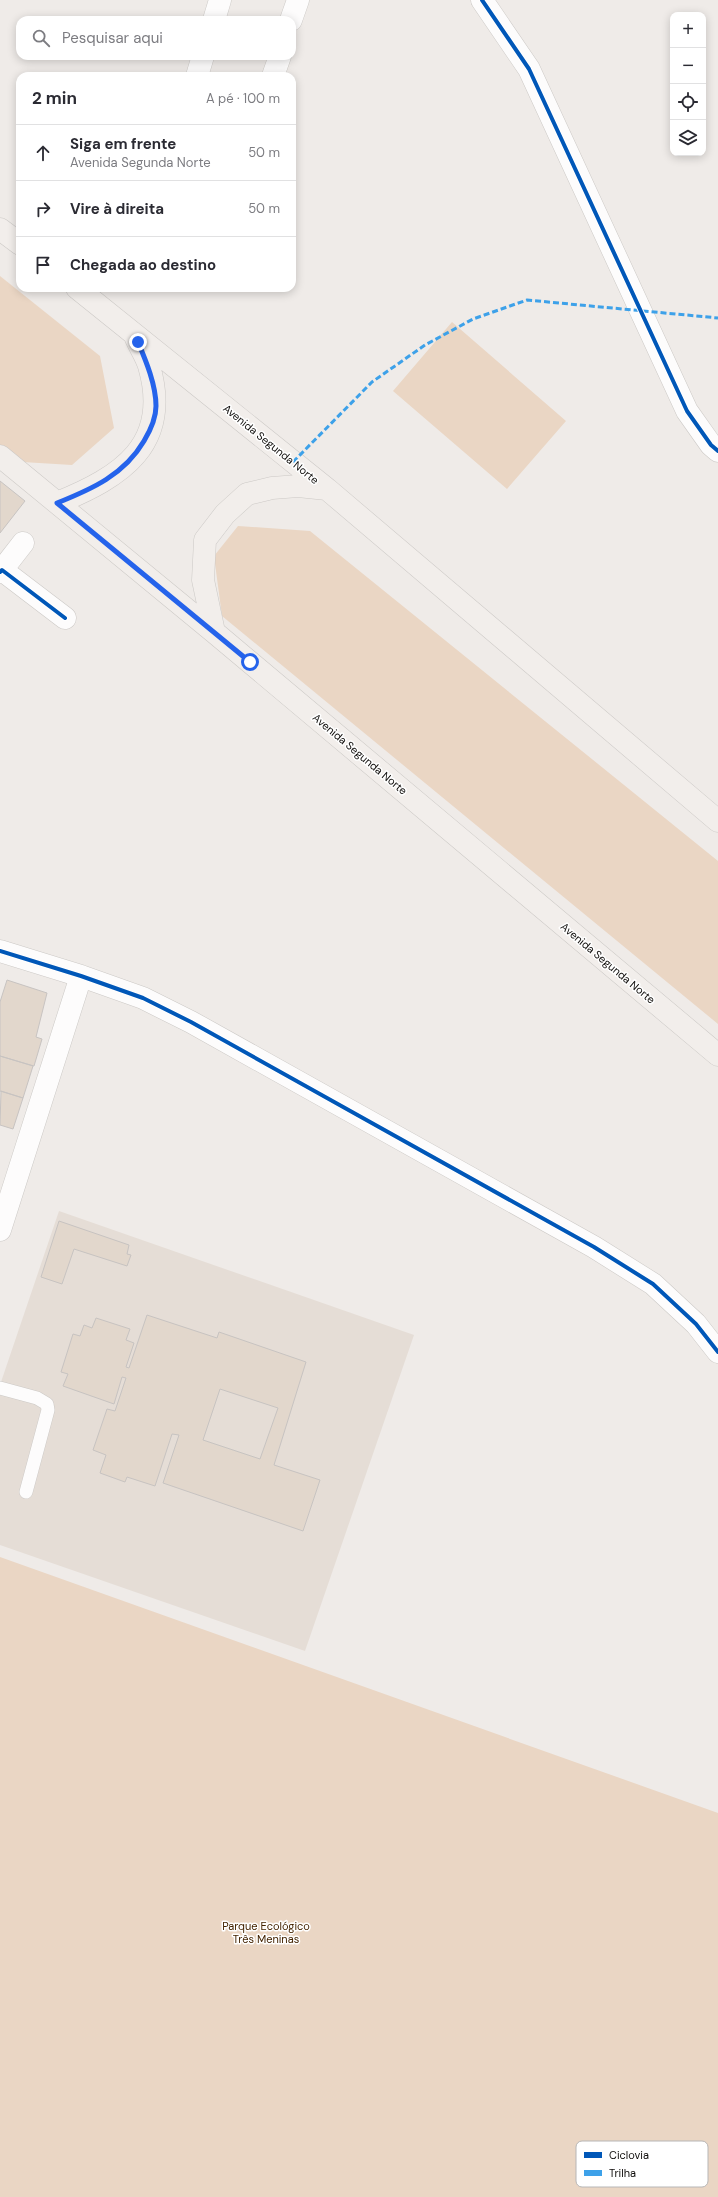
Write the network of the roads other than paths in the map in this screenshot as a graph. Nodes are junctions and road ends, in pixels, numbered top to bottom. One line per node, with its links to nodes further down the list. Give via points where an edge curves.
1 (220, 0): 4 (street)
2 (298, 0): 5 (street)
3 (482, 0): 14 (street, via 529,69 687,412)
4 (215, 16)
5 (292, 16)
6 (202, 60): 8 (street)
7 (279, 60): 9 (street)
8 (198, 72)
9 (274, 72)
10 (0, 229): 11 (main road)
11 (16, 241)
12 (82, 292): 13 (main road, Avenida Segunda Norte)
13 (132, 330): 16 (main road, Avenida Segunda Norte); 17 (main road, via 149,366 156,406 151,429 139,450 124,467 90,490)
14 (718, 451)
15 (0, 456): 17 (main road, Avenida Segunda Norte)
16 (327, 489): 21 (main road, via 292,487 247,494 225,514 205,540 202,580); 22 (main road, Avenida Segunda Norte)
17 (57, 503): 21 (main road, Avenida Segunda Norte)
18 (23, 543): 19 (street)
19 (1, 571): 20 (street)
20 (65, 618)
21 (214, 632): 25 (main road, Avenida Segunda Norte)
22 (718, 821)
23 (0, 951): 24 (street)
24 (81, 976): 26 (street); 27 (street, via 144,998 191,1022 594,1248 653,1284 696,1324)
25 (718, 1055)
26 (0, 1230)
27 (718, 1352)
28 (0, 1388): 29 (lane, via 37,1398 47,1404 48,1410)
29 (26, 1492)

